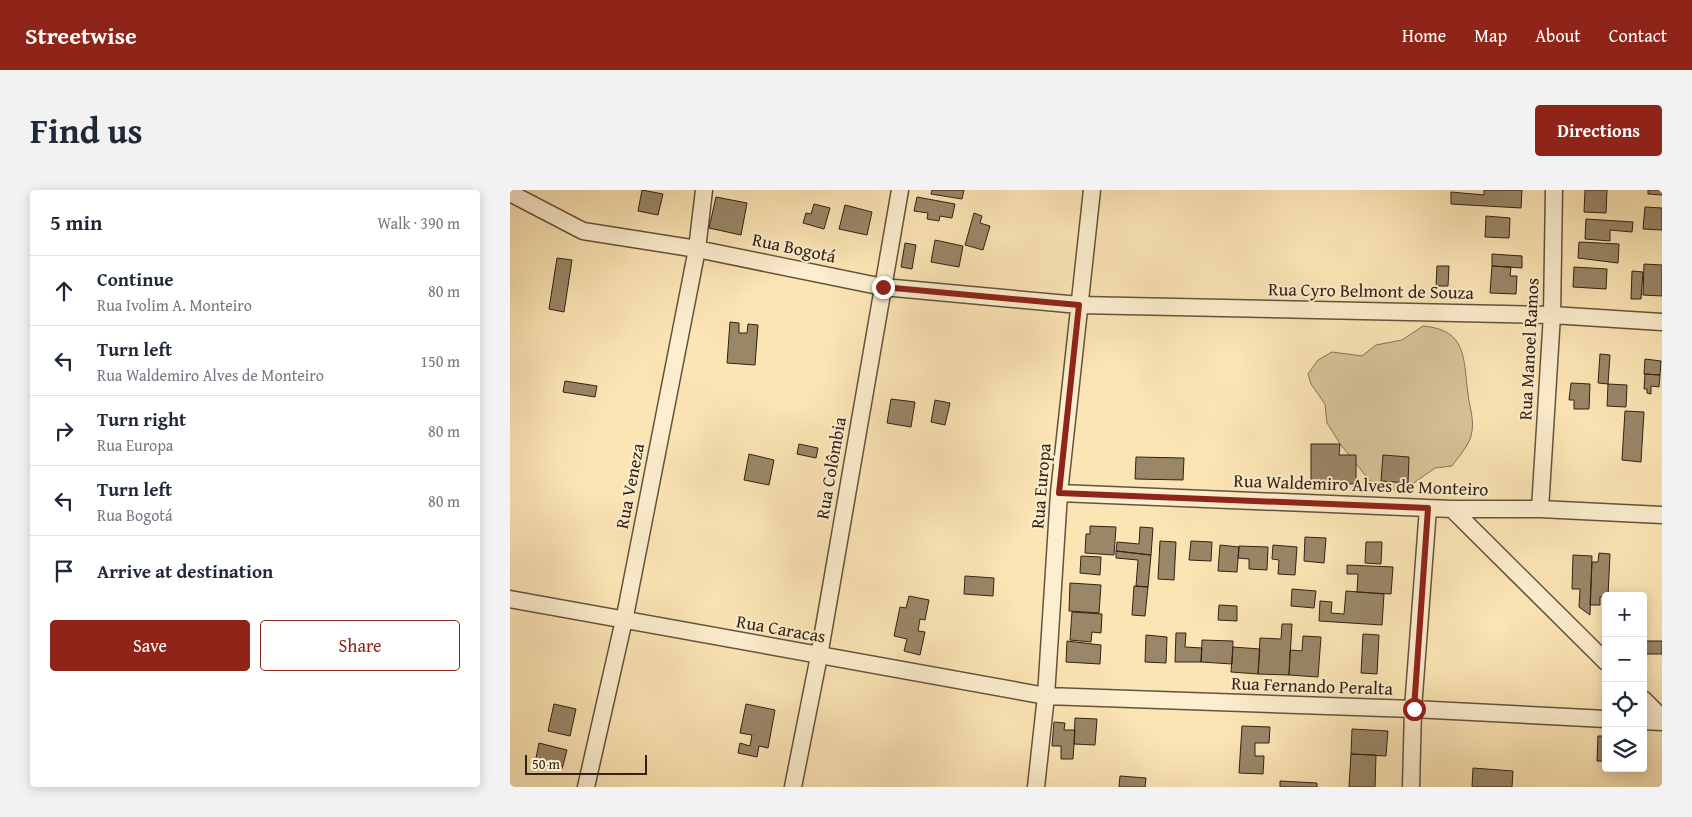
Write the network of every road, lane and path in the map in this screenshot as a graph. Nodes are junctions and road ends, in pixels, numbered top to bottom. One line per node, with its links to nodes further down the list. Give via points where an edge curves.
1 (704, 190): 6 (street, Rua Veneza)
2 (900, 190): 7 (street)
3 (1092, 190): 8 (street, Rua Europa)
4 (1554, 190): 9 (street, Rua Manoel Ramos)
5 (510, 193): 6 (street, Rua Bogotá, via 583,231)
6 (697, 249): 7 (street, Rua Bogotá); 17 (street, Rua Veneza)
7 (883, 287): 8 (street, Rua Bogotá); 18 (street, Rua Colômbia)
8 (1079, 305): 9 (street, Rua Cyro Belmont de Souza); 11 (street, Rua Europa)
9 (1552, 315): 10 (street, Rua Cyro Belmont de Souza); 14 (street, Rua Manoel Ramos)
10 (1662, 322)
11 (1059, 493): 12 (street, Rua Waldemiro Alves de Monteiro); 20 (street, Rua Europa)
12 (1428, 508): 13 (street, Rua Waldemiro Alves de Monteiro); 22 (street)
13 (1452, 509): 14 (street, Rua Waldemiro Alves de Monteiro); 19 (street)
14 (1540, 509): 15 (street, Rua Waldemiro Alves de Monteiro)
15 (1662, 515)
16 (510, 599): 17 (street, Rua Caracas)
17 (624, 620): 18 (street, Rua Caracas); 27 (street, Rua Veneza)
18 (819, 656): 20 (street, Rua Caracas); 28 (street, Rua Colômbia)
19 (1602, 658)
20 (1046, 696): 22 (street, Rua Fernando Peralta); 29 (street, Rua Europa)
21 (1647, 703): 23 (street)
22 (1414, 709): 24 (street, Rua Fernando Peralta); 30 (street)
23 (1662, 718)
24 (1602, 719)
25 (1647, 721): 26 (street)
26 (1662, 722)
27 (586, 787)
28 (793, 787)
29 (1036, 787)
30 (1411, 787)

